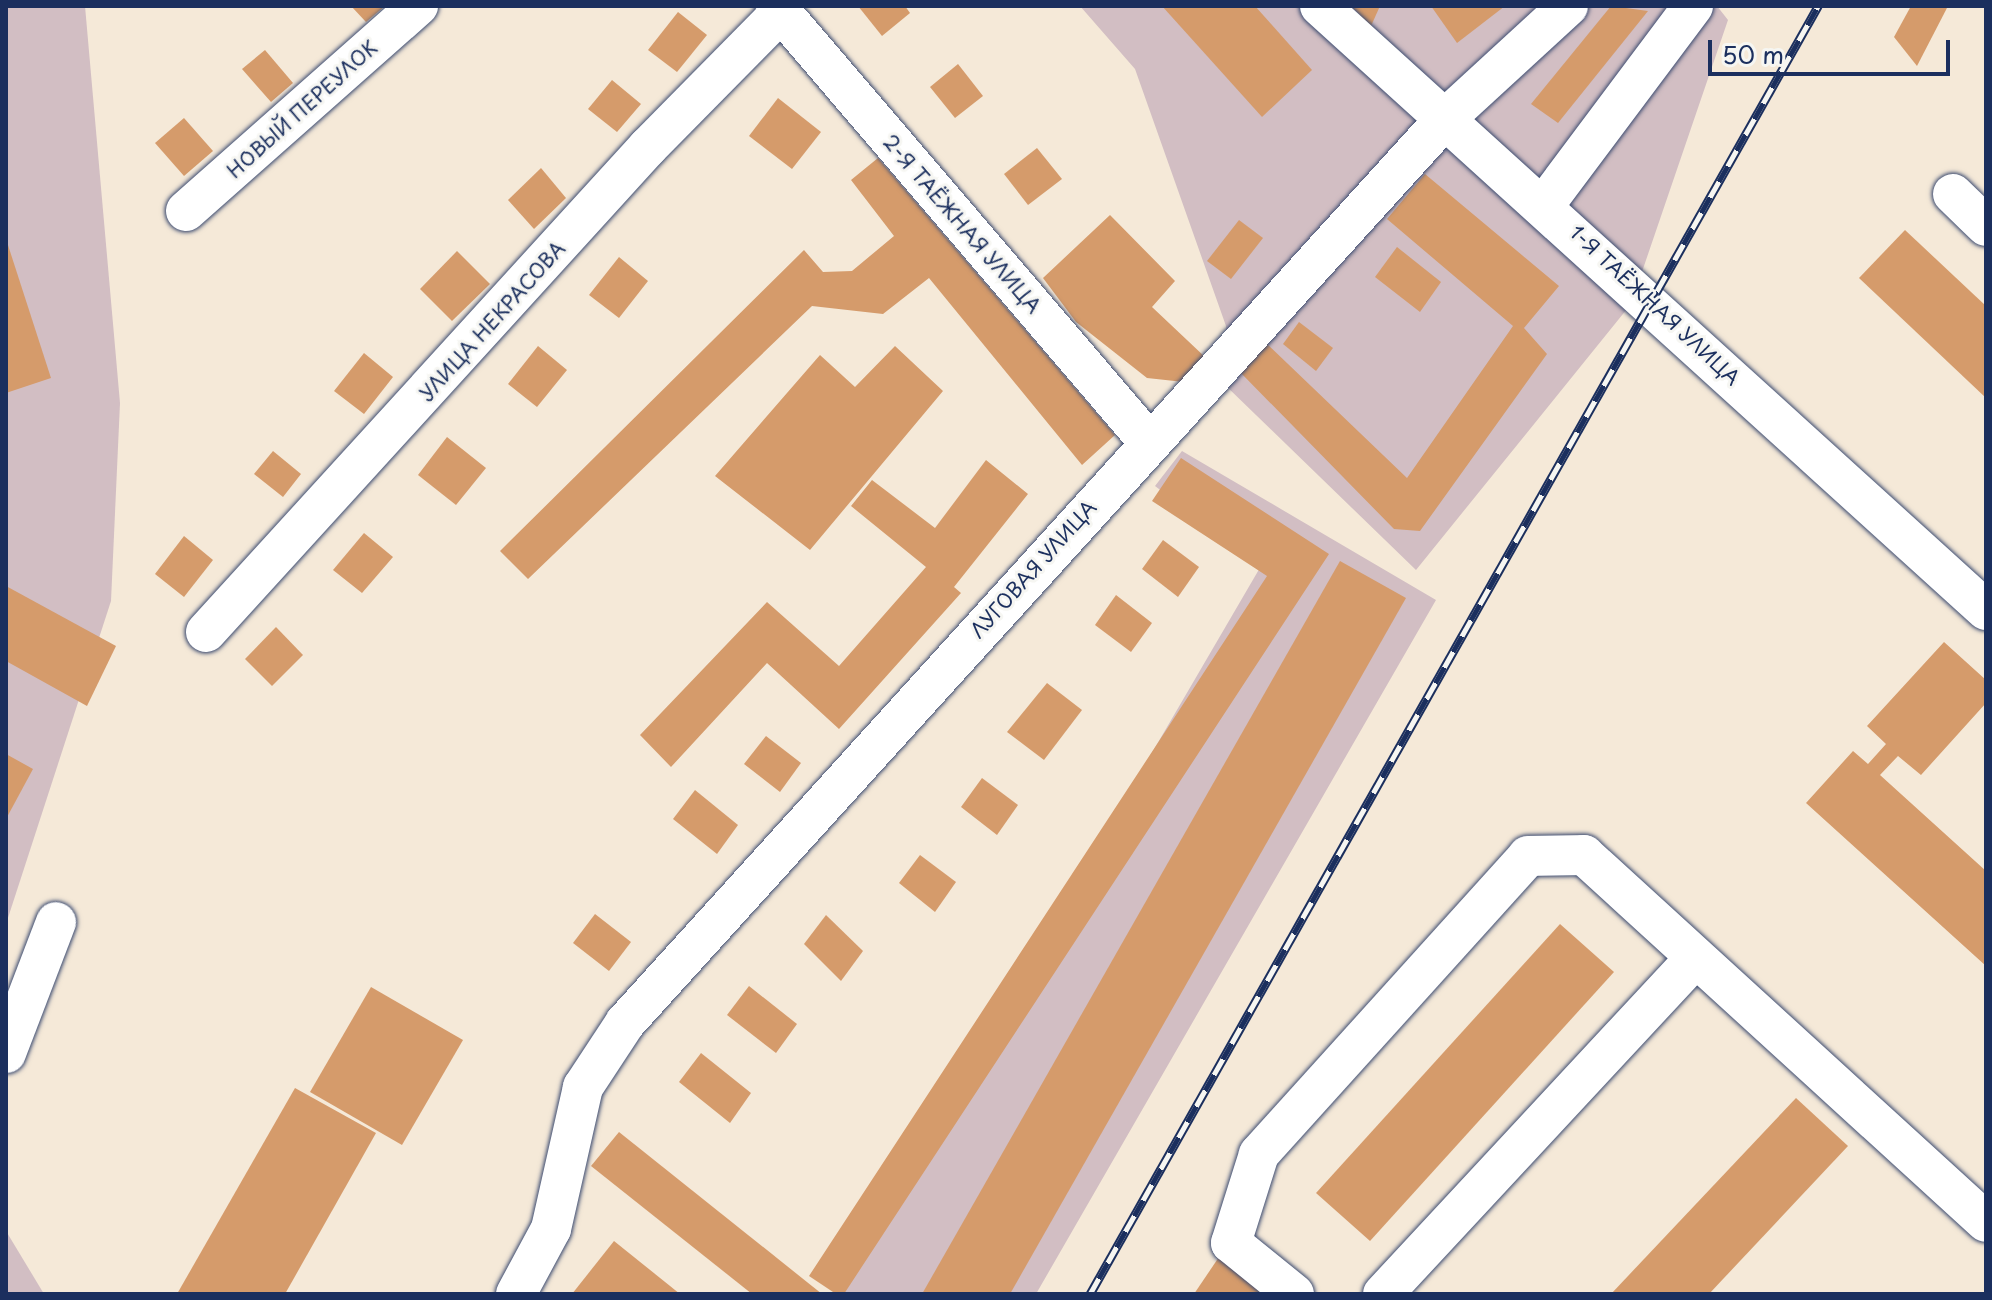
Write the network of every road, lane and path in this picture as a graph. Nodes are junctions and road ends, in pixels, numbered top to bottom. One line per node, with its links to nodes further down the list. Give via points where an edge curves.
1 (418, 6): 9 (street, НОВЫЙ ПЕРЕУЛОК)
2 (1320, 6): 6 (street, 1-Я ТАЁЖНАЯ УЛИЦА)
3 (1568, 6): 6 (street, ЛУГОВАЯ УЛИЦА)
4 (1693, 6): 8 (street)
5 (779, 9): 11 (street, 2-Я ТАЁЖНАЯ УЛИЦА); 13 (street, УЛИЦА НЕКРАСОВА)
6 (1445, 119): 8 (street, 1-Я ТАЁЖНАЯ УЛИЦА); 11 (street, ЛУГОВАЯ УЛИЦА)
7 (1953, 194): 10 (street)
8 (1545, 204): 12 (street, 1-Я ТАЁЖНАЯ УЛИЦА)
9 (186, 211)
10 (1986, 226)
11 (1148, 441): 18 (street, ЛУГОВАЯ УЛИЦА, via 625,1023 583,1087 551,1229)
12 (1986, 610)
13 (206, 632)
14 (56, 922): 16 (street)
15 (1695, 958): 17 (street); 19 (street, via 1584,855 1528,856 1259,1154 1231,1243); 20 (street)
16 (6, 1053)
17 (1986, 1222)
18 (516, 1294)
19 (1294, 1294)
20 (1383, 1294)

